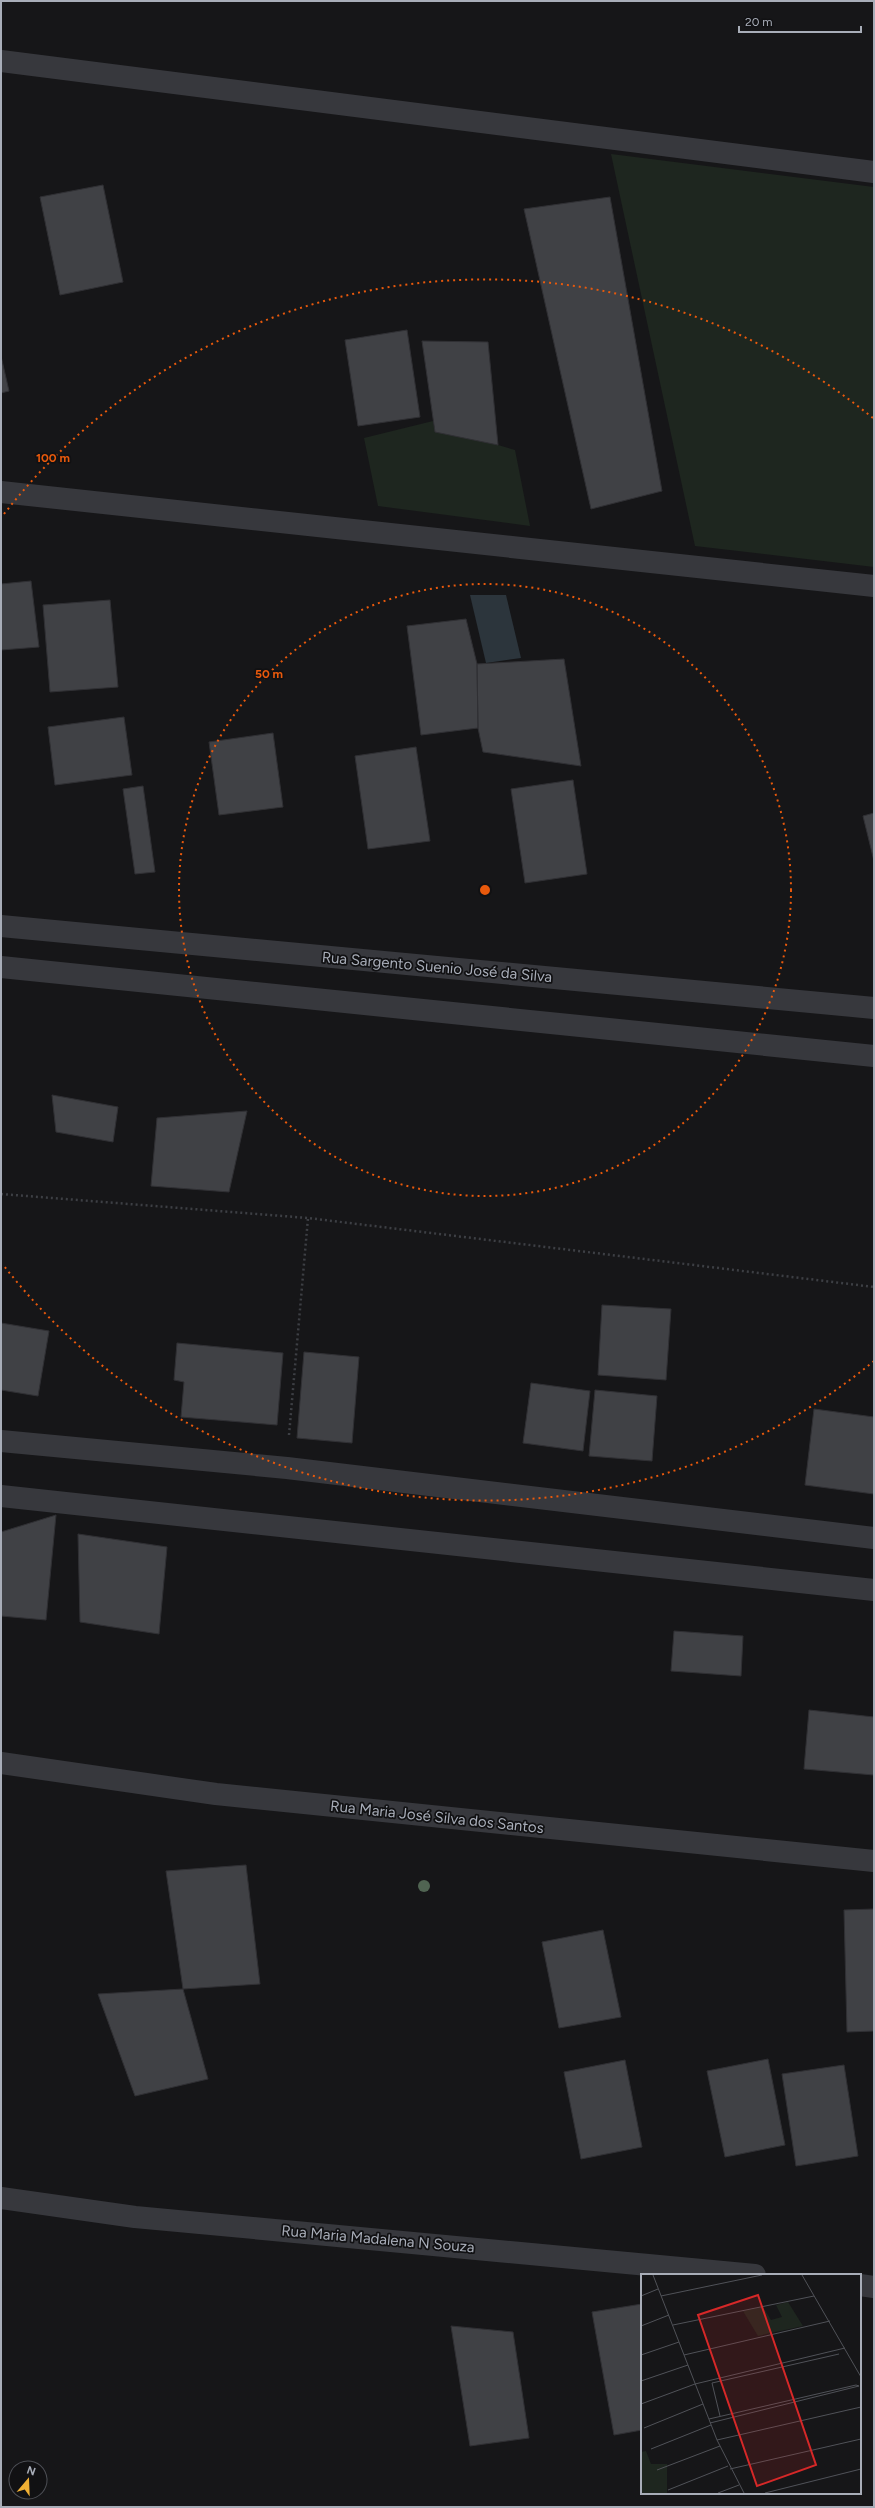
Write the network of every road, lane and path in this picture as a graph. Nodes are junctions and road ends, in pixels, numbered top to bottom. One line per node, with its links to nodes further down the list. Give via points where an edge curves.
1 (1, 62): 2 (street)
2 (874, 172)
3 (1, 492): 4 (street)
4 (874, 586)
5 (1, 926): 7 (street, Rua Sargento Suenio José da Silva)
6 (1, 967): 8 (street)
7 (874, 1008)
8 (874, 1056)
9 (1, 1194): 10 (path)
10 (308, 1218): 11 (path); 13 (path)
11 (874, 1287)
12 (1, 1441): 13 (street)
13 (287, 1468): 15 (street)
14 (1, 1496): 16 (street)
15 (874, 1538)
16 (874, 1590)
17 (1, 1763): 18 (street, Rua Maria José Silva dos Santos, via 216,1794)
18 (874, 1861)
19 (1, 2198): 20 (street, Rua Maria Madalena N Souza, via 135,2217)
20 (744, 2274)
21 (861, 2285): 22 (street)
22 (874, 2287)

